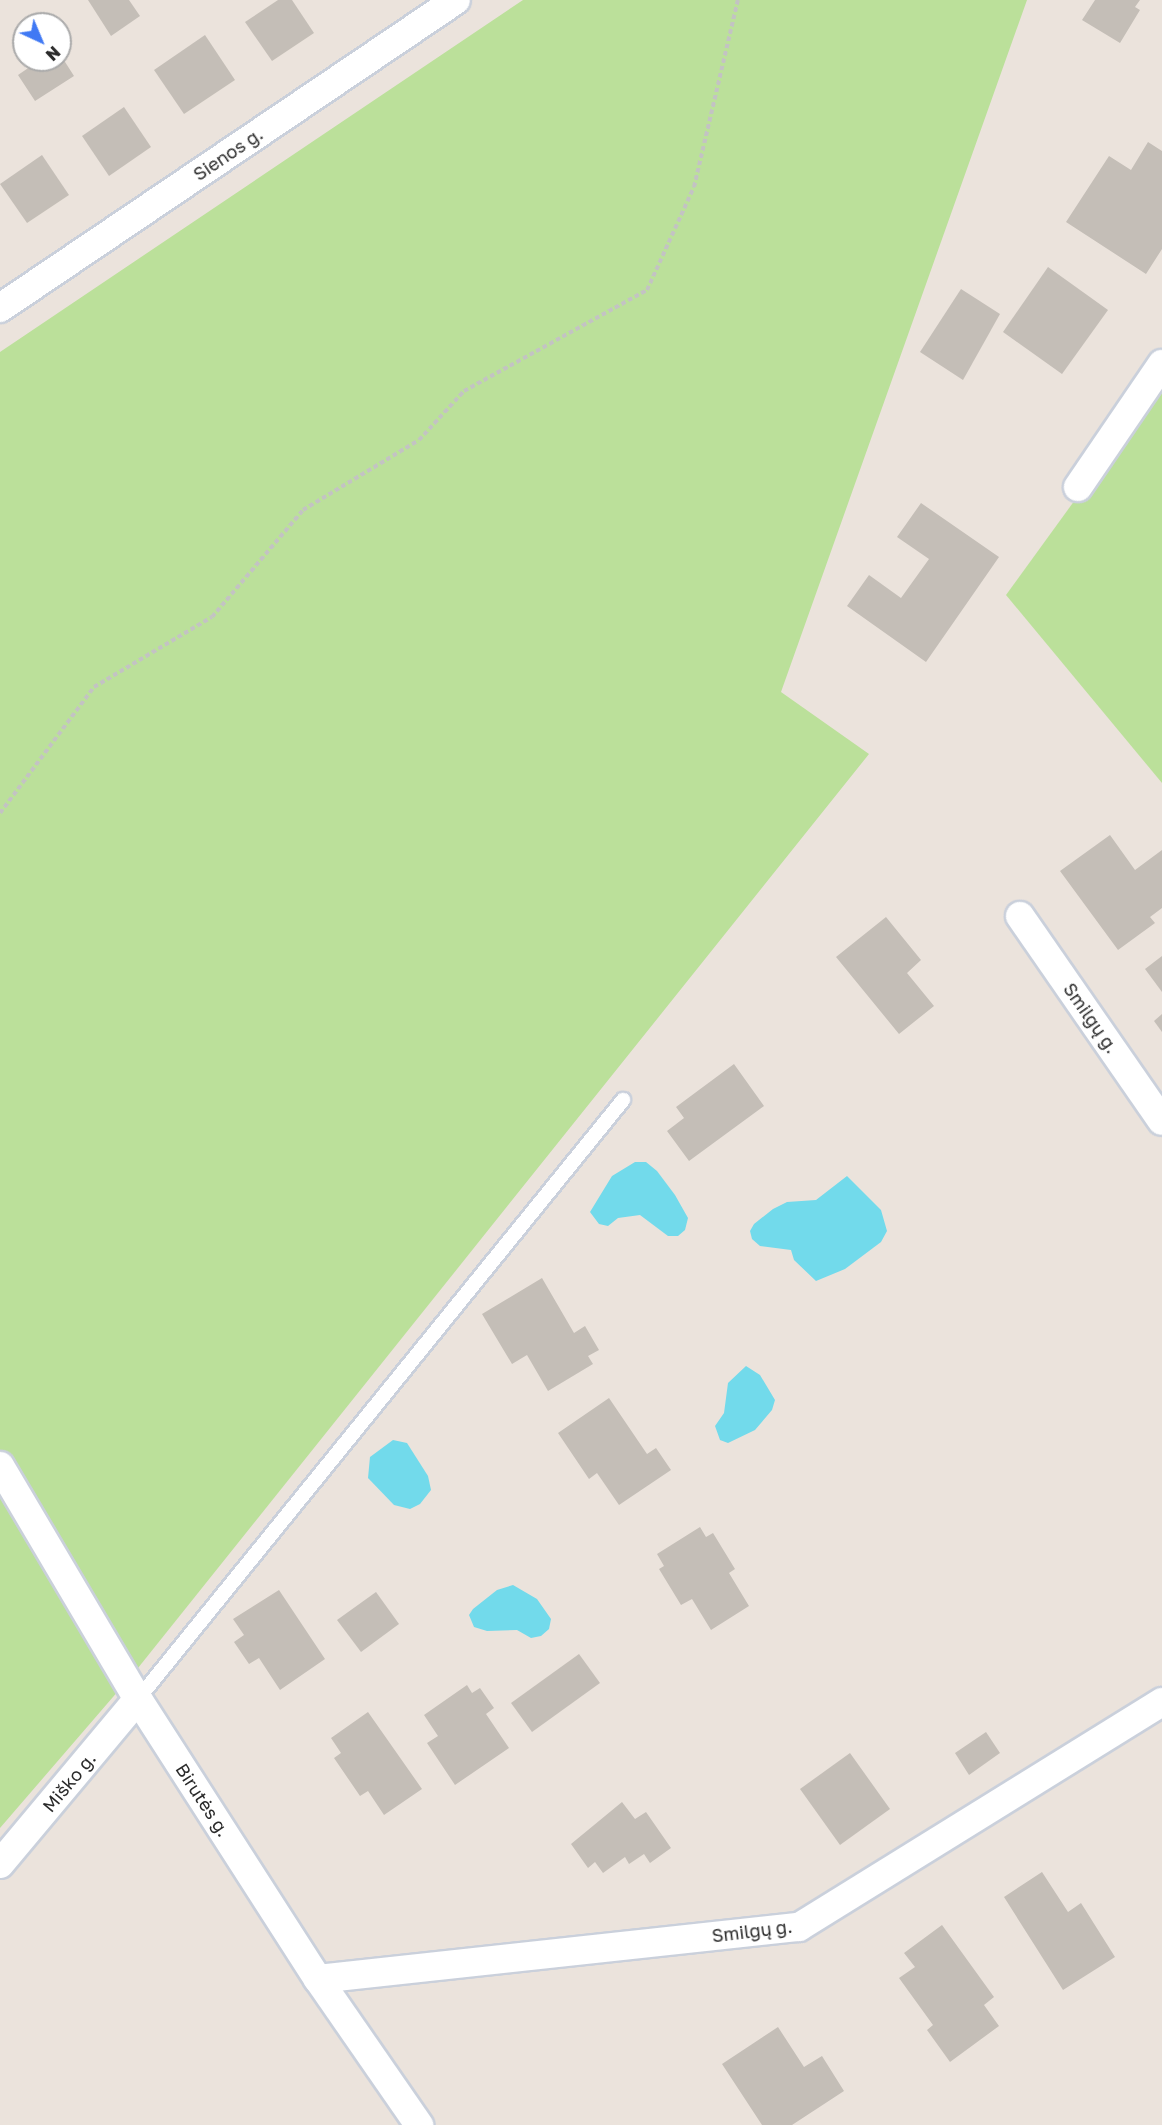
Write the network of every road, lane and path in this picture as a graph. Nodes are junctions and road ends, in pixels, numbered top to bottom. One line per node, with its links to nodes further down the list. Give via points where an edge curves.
1 (456, 0): 3 (street, Sienos g.)
2 (738, 0): 6 (path, via 694,187 647,290 464,391 419,440 303,510 212,617 94,687)
3 (0, 308)
4 (1162, 364): 5 (street)
5 (1078, 487)
6 (0, 813)
7 (1020, 916): 9 (street, Smilgų g.)
8 (623, 1100): 11 (lane)
9 (1162, 1121)
10 (0, 1466): 11 (street, Birutės g.)
11 (138, 1699): 13 (street, Miško g.); 14 (street, Birutės g.)
12 (1162, 1702): 14 (street, Smilgų g., via 798,1927)
13 (0, 1864)
14 (318, 1979): 15 (street, Birutės g.)
15 (419, 2125)

